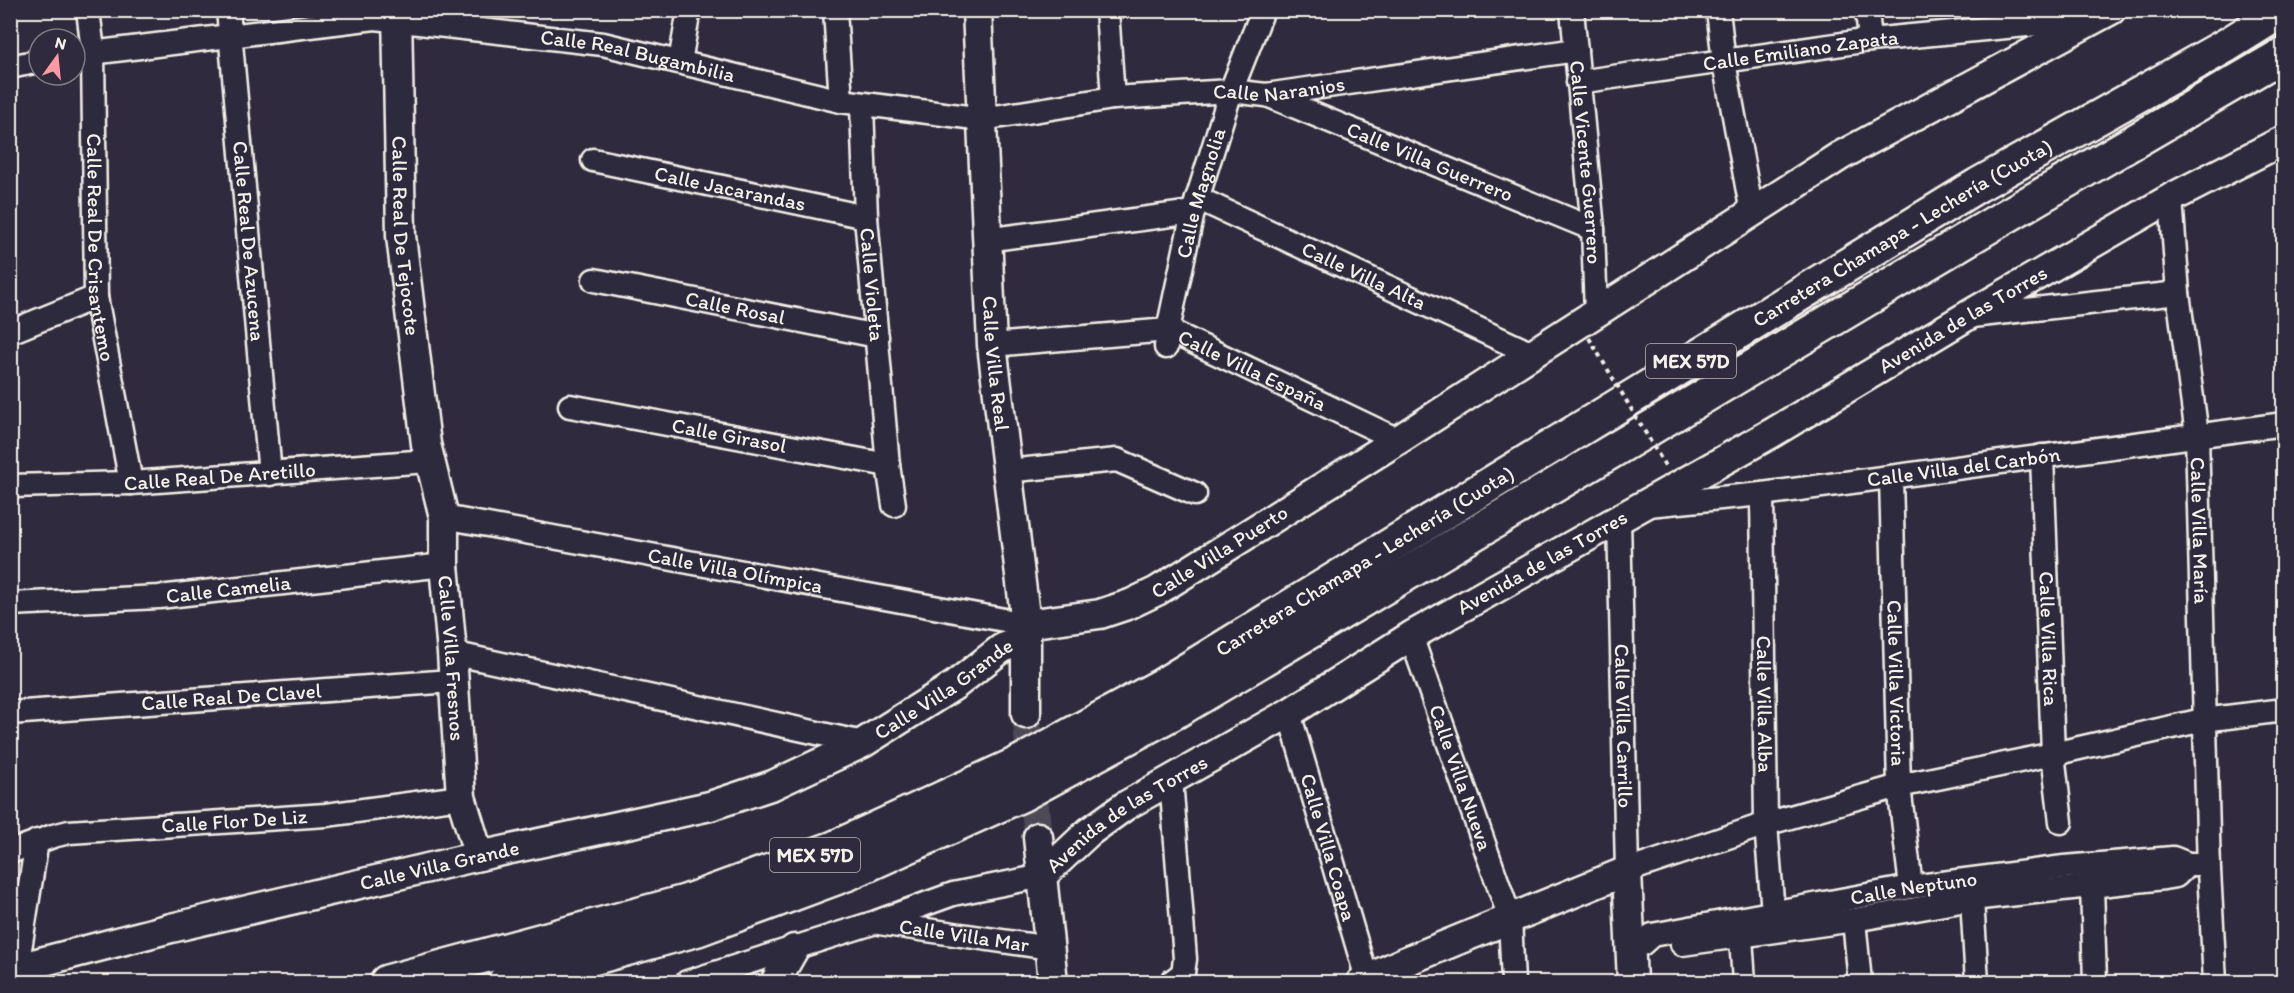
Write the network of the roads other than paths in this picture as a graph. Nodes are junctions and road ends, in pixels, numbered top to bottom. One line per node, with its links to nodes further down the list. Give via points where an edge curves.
1 (88, 10): 15 (street, Calle Real De Crisantemo)
2 (228, 10): 16 (street, Calle Real De Azucena)
3 (689, 10): 21 (street)
4 (835, 10): 30 (street, Calle Violeta)
5 (977, 10): 31 (street, Calle Villa Real)
6 (1107, 10): 29 (street)
7 (1263, 10): 27 (street, Calle Magnolia)
8 (1572, 10): 18 (street, Calle Vicente Guerrero)
9 (1718, 10): 22 (street)
10 (1867, 10): 17 (street)
11 (2283, 10): 106 (highway, Carretera Chamapa - Lechería (Cuota) / MEX 57D, via 1978,185 1161,686 1017,764 834,848 685,902)
12 (386, 15): 16 (street, Calle Real Bugambilia); 21 (street, Calle Real Bugambilia, via 603,44); 55 (street, Calle Real De Tejocote, via 401,236)
13 (2104, 15): 14 (street, Calle Emiliano Zapata); 36 (street, via 1840,156)
14 (2014, 18): 17 (street, Calle Emiliano Zapata)
15 (86, 27)
16 (232, 36): 19 (street, Calle Real Bugambilia); 58 (street, Calle Real De Azucena)
17 (1870, 39): 22 (street, Calle Emiliano Zapata)
18 (1576, 50): 25 (street, Calle Vicente Guerrero); 28 (street, Calle Naranjos)
19 (87, 53)
20 (2283, 54): 107 (highway, Carretera Chamapa - Lechería (Cuota) / MEX 57D, via 1178,711 1022,795 849,873 698,929)
21 (680, 62): 30 (street, Calle Real Bugambilia)
22 (1724, 62): 25 (street, Calle Emiliano Zapata); 36 (street)
23 (27, 63): 24 (street)
24 (10, 67)
25 (1578, 82): 38 (street, Calle Vicente Guerrero)
26 (86, 87): 42 (street, Calle Real De Crisantemo)
27 (1231, 91): 28 (street, Calle Naranjos); 29 (street, Calle Naranjos); 35 (street, Calle Magnolia)
28 (1266, 95): 38 (street, Calle Villa Guerrero)
29 (1113, 98): 31 (street, Calle Naranjos)
30 (852, 103): 31 (street, Calle Real Bugambilia); 37 (street, Calle Violeta)
31 (983, 119): 39 (street, Calle Villa Real)
32 (2283, 140): 34 (street, Avenida de las Torres)
33 (593, 160): 37 (street, Calle Jacarandas)
34 (2171, 198): 41 (street, Calle Villa María); 43 (street, Avenida de las Torres)
35 (1195, 205): 39 (street); 47 (street, Calle Magnolia); 49 (street, Calle Villa Alta)
36 (1752, 213): 44 (street, Calle Villa Puerto)
37 (866, 216): 46 (street, Calle Violeta)
38 (1593, 229): 44 (street, Calle Vicente Guerrero)
39 (986, 240): 48 (street, Calle Villa Real)
40 (594, 280): 46 (street, Calle Rosal)
41 (2178, 293): 43 (street); 52 (street, Calle Villa María)
42 (96, 297): 45 (street); 60 (street, Calle Real De Crisantemo)
43 (1967, 316): 65 (street, Avenida de las Torres, via 1772,433)
44 (1592, 326): 49 (street, Calle Villa Puerto)
45 (10, 333)
46 (877, 336): 56 (street, Calle Violeta)
47 (1167, 339): 48 (street, Calle Villa España); 53 (street, Calle Villa España)
48 (992, 345): 57 (street, Calle Villa Real)
49 (1532, 354): 53 (street, Calle Villa Puerto)
50 (570, 406): 56 (street, Calle Girasol)
51 (2283, 424): 52 (street, Calle Villa del Carbón)
52 (2197, 435): 54 (street, Calle Villa del Carbón); 76 (street, Calle Villa María)
53 (1398, 440): 69 (street, Calle Villa Puerto, via 1157,591 1100,614)
54 (2042, 456): 59 (street, Calle Villa del Carbón); 78 (street, Calle Villa Rica)
55 (428, 461): 58 (street, Calle Real De Aretillo); 66 (street, Calle Villa Fresnos)
56 (888, 465): 64 (street, Calle Violeta)
57 (1007, 471): 62 (street, via 1117,460); 69 (street, Calle Villa Real)
58 (270, 474): 60 (street, Calle Real De Aretillo)
59 (1891, 477): 63 (street, Calle Villa del Carbón); 80 (street, Calle Villa Victoria)
60 (130, 483): 61 (street, Calle Real De Aretillo)
61 (10, 486)
62 (1195, 494)
63 (1762, 494): 65 (street, Calle Villa del Carbón); 83 (street, Calle Villa Alba)
64 (894, 505)
65 (1631, 511): 70 (street, Avenida de las Torres); 89 (street, Calle Villa Carrillo)
66 (444, 517): 67 (street, Calle Villa Fresnos); 69 (street, Calle Villa Olímpica)
67 (444, 566): 68 (street, Calle Camelia, via 159,597); 71 (street, Calle Villa Fresnos)
68 (10, 604)
69 (1026, 630): 75 (street, Calle Villa Real); 77 (street, Calle Villa Grande, via 955,685)
70 (1411, 636): 74 (street, Avenida de las Torres); 95 (street, Calle Villa Nueva)
71 (452, 667): 73 (street, Calle Real De Clavel); 77 (street, Calle Villa Grande); 81 (street, Calle Villa Fresnos)
72 (2283, 710): 76 (street)
73 (10, 713)
74 (1288, 713): 79 (street, Avenida de las Torres); 105 (street, Calle Villa Coapa)
75 (1026, 714)
76 (2204, 720): 78 (street); 88 (street, Calle Villa María)
77 (863, 743): 87 (street, Calle Villa Grande, via 773,785 710,806)
78 (2053, 754): 80 (street); 82 (street, Calle Villa Rica)
79 (1171, 779): 90 (street, Avenida de las Torres, via 1089,832); 104 (street, via 1185,959)
80 (1899, 786): 83 (street); 92 (street, Calle Villa Victoria)
81 (461, 797): 85 (street, Calle Flor De Liz, via 326,815 69,832); 87 (street, Calle Villa Fresnos)
82 (2061, 822)
83 (1766, 824): 89 (street); 94 (street, Calle Villa Alba)
84 (1038, 837): 90 (street)
85 (38, 841): 86 (street, Calle Flor De Liz); 102 (street)
86 (10, 852)
87 (479, 856): 102 (street, Calle Villa Grande, via 171,927)
88 (2198, 864): 91 (street, Calle Neptuno, via 2176,876); 92 (street, Calle Neptuno, via 2173,858 2064,867); 117 (street, Calle Villa María)
89 (1627, 871): 95 (street); 99 (street, Calle Villa Carrillo)
90 (1042, 876): 97 (street, Avenida de las Torres, via 953,894); 100 (street)
91 (2092, 886): 93 (street, Calle Neptuno); 116 (street)
92 (1911, 887): 94 (street, Calle Neptuno)
93 (1972, 898): 96 (street, Calle Neptuno); 115 (street)
94 (1773, 913): 99 (street, Calle Neptuno, via 1652,935)
95 (1510, 918): 103 (street); 111 (street, Calle Villa Nueva)
96 (1854, 920): 98 (street, Calle Neptuno); 114 (street)
97 (876, 922): 100 (street, Calle Villa Mar); 101 (street, Avenida de las Torres)
98 (1741, 938): 99 (street, Calle Neptuno, via 1657,948); 113 (street)
99 (1634, 942): 112 (street, Calle Villa Carrillo)
100 (1050, 948): 110 (street)
101 (794, 949): 108 (street, Avenida de las Torres); 109 (street)
102 (14, 969)
103 (1404, 972): 105 (street)
104 (1177, 978)
105 (1364, 981)
106 (387, 982)
107 (505, 982)
108 (687, 982)
109 (775, 982)
110 (1053, 982)
111 (1514, 982)
112 (1632, 982)
113 (1744, 982)
114 (1860, 982)
115 (1977, 982)
116 (2095, 982)
117 (2215, 982)

